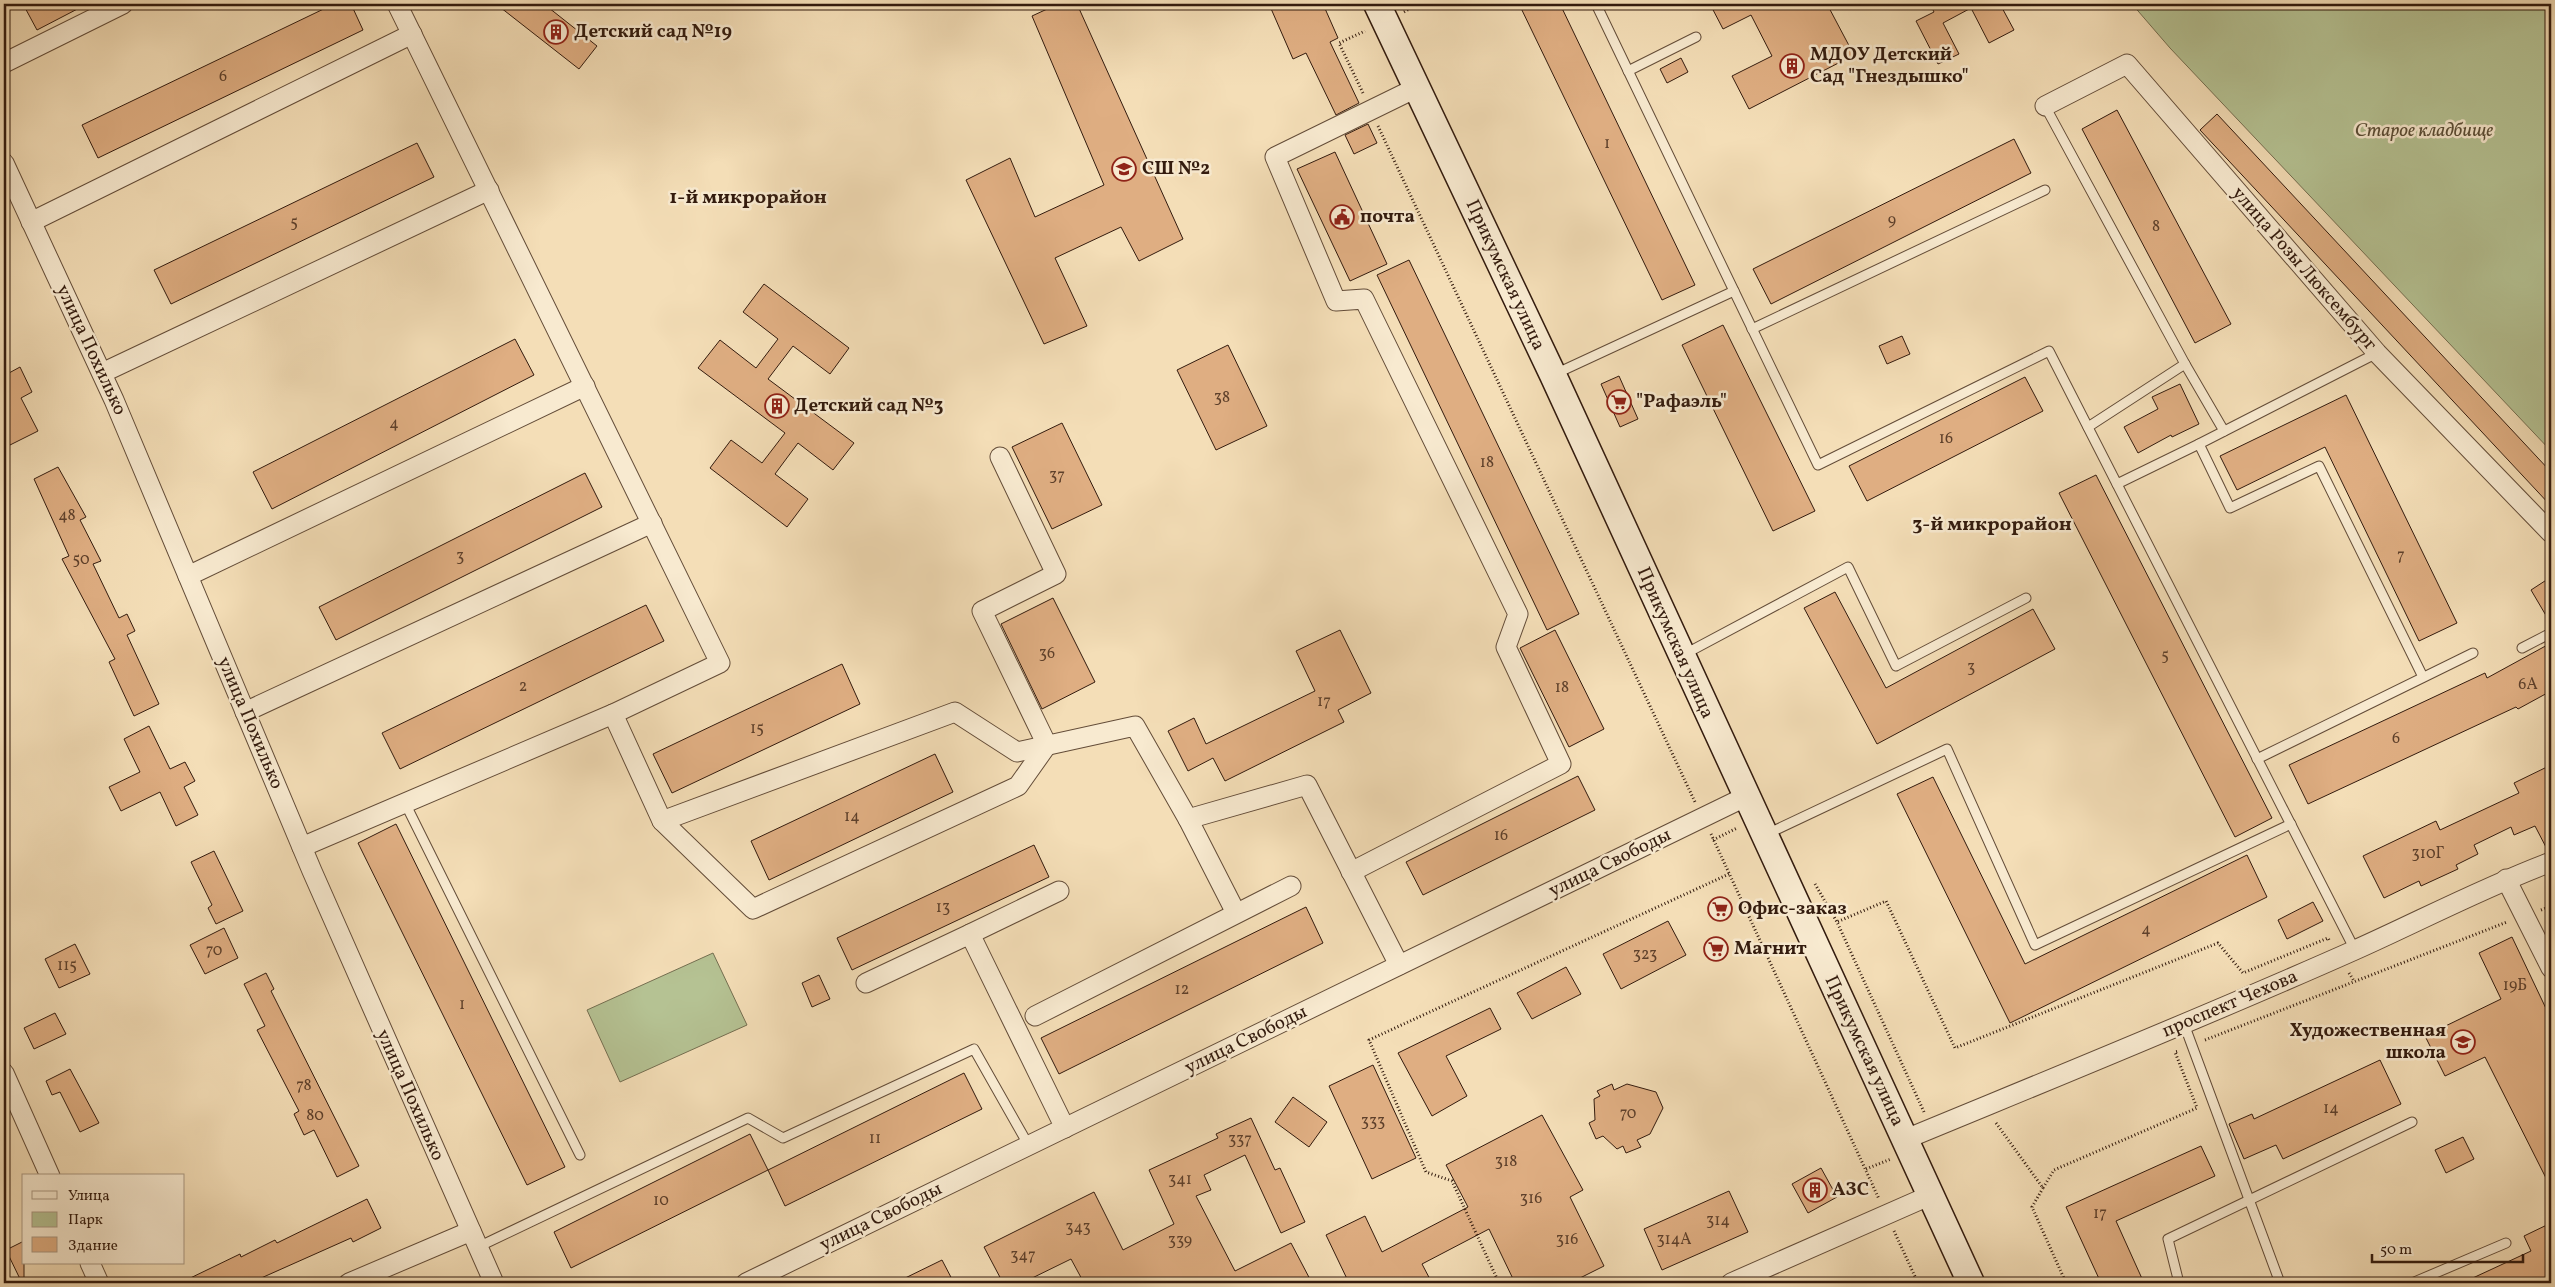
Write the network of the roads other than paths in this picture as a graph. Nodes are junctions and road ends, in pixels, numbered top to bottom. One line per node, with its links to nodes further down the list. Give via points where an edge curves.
1 (123, 4): 7 (street)
2 (398, 4): 5 (street)
3 (1596, 4): 8 (lane)
4 (1381, 13): 9 (main road, Прикумская улица)
5 (412, 34): 12 (street); 14 (street)
6 (1696, 37): 8 (lane)
7 (4, 63)
8 (1628, 71): 15 (lane)
9 (1416, 88): 20 (main road, Прикумская улица); 48 (street, via 1275,157 1336,301 1364,299 1518,614 1506,647 1561,764)
10 (2045, 106): 17 (street, улица Розы Люксембург, via 2127,64); 18 (lane)
11 (4, 163): 14 (street, улица Похилько)
12 (489, 190): 19 (street); 21 (street)
13 (2045, 190): 16 (lane)
14 (31, 222): 19 (street, улица Похилько)
15 (1734, 291): 16 (lane); 20 (lane)
16 (1752, 329): 22 (lane, via 1818,465 2049,351)
17 (2377, 353): 23 (lane); 28 (street, улица Розы Люксембург)
18 (2185, 364): 22 (lane); 23 (lane)
19 (102, 373): 29 (street, улица Похилько)
20 (1552, 375): 34 (main road, Прикумская улица)
21 (585, 386): 27 (street); 29 (street)
22 (2088, 426): 26 (lane)
23 (2224, 431): 24 (lane)
24 (2199, 444): 26 (lane); 35 (lane, via 2230,508 2318,466)
25 (1000, 457): 38 (street, via 1056,574 982,612)
26 (2117, 484): 39 (lane)
27 (652, 523): 36 (street); 37 (street, via 720,663)
28 (2551, 533)
29 (188, 576): 36 (street, улица Похилько)
30 (2026, 598): 34 (lane, via 1896,666 1848,567)
31 (2551, 633): 32 (lane)
32 (2522, 648)
33 (2473, 653): 35 (lane)
34 (1681, 656): 40 (main road, Прикумская улица)
35 (2423, 678): 39 (lane)
36 (245, 712): 46 (street, улица Похилько)
37 (613, 714): 41 (street); 43 (street)
38 (1047, 745): 42 (street, via 1135,726); 43 (street, via 1017,752 955,712); 43 (street, via 1018,786 752,910)
39 (2258, 759): 44 (lane)
40 (1745, 797): 45 (main road, Прикумская улица); 55 (street, улица Свободы)
41 (405, 803): 46 (street); 65 (lane)
42 (1188, 820): 48 (street, via 1307,785); 52 (street)
43 (662, 821)
44 (2291, 824): 45 (lane, via 2035,945 1947,749); 54 (lane)
45 (1763, 836): 63 (main road, Прикумская улица)
46 (302, 846): 69 (street, улица Похилько)
47 (2551, 862): 49 (street, проспект Чехова)
48 (1352, 872): 55 (street)
49 (2506, 879): 54 (street, проспект Чехова); 56 (street)
50 (1291, 886): 52 (street)
51 (1059, 891): 53 (street)
52 (1236, 914): 58 (street)
53 (970, 934): 57 (street); 62 (street)
54 (2347, 953): 59 (street, проспект Чехова)
55 (1399, 965): 62 (street, улица Свободы)
56 (2551, 968)
57 (866, 984)
58 (1035, 1016)
59 (2184, 1024): 63 (street, проспект Чехова); 68 (lane)
60 (4, 1073): 66 (street)
61 (2412, 1122): 68 (lane)
62 (1065, 1128): 64 (street, улица Свободы)
63 (1906, 1139): 67 (main road, Прикумская улица)
64 (1029, 1146): 69 (lane, via 974,1049 783,1138 748,1118); 75 (street, улица Свободы)
65 (580, 1155)
66 (49, 1174)
67 (1931, 1195): 76 (street); 77 (main road, Прикумская улица)
68 (2249, 1200): 78 (lane, via 2168,1239); 79 (lane)
69 (474, 1239): 73 (street); 74 (street, улица Похилько)
70 (2506, 1243): 80 (lane)
71 (90, 1264): 72 (street)
72 (99, 1283)
73 (349, 1283)
74 (494, 1283)
75 (746, 1283)
76 (1731, 1283)
77 (1971, 1283)
78 (2179, 1283)
79 (2280, 1283)
80 (2412, 1283)

